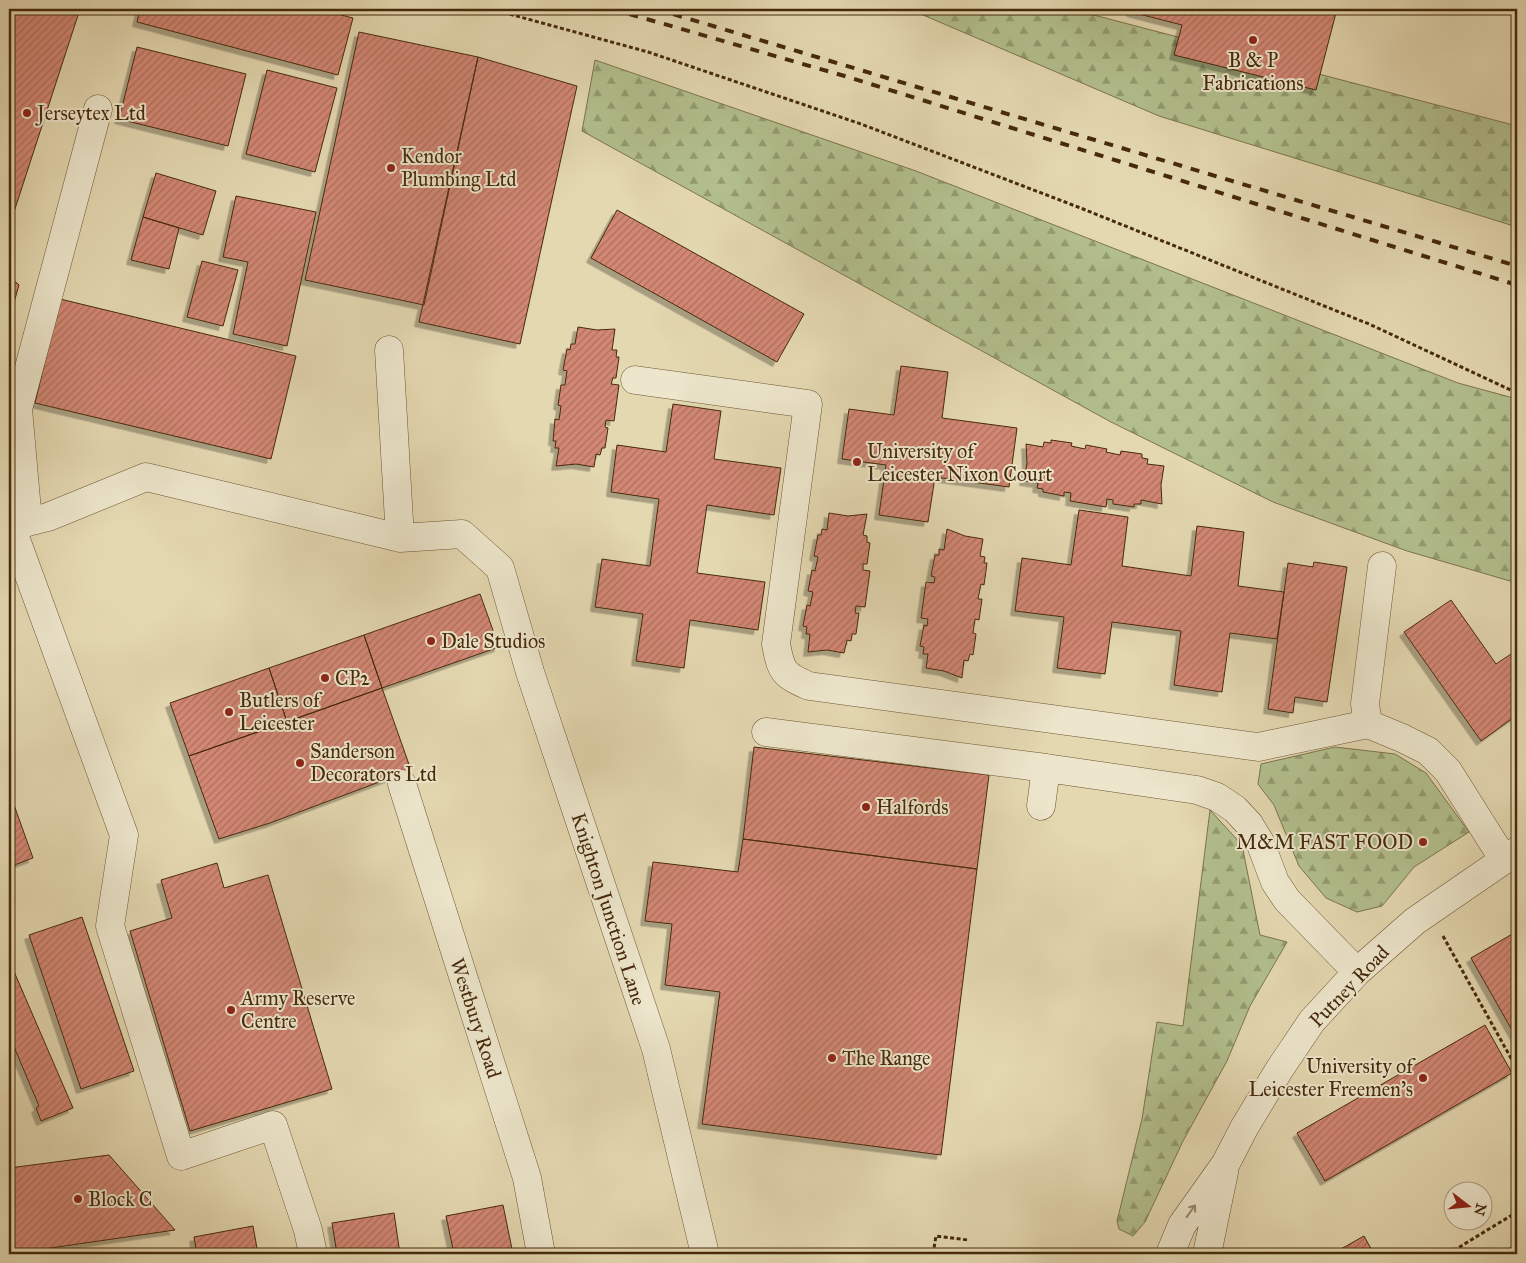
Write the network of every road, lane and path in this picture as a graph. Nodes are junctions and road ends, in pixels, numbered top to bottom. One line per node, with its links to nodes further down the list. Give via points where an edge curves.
1 (491, 9): 5 (path, via 648,52 861,124 1360,321)
2 (98, 109): 6 (street, via 18,409)
3 (389, 350): 7 (street)
4 (635, 380): 9 (street, via 808,404 776,644 780,665 792,679 809,686 1258,747)
5 (1517, 392)
6 (16, 525): 7 (street, via 48,517 146,477); 21 (street, via 124,835 110,926 181,1156 273,1124)
7 (400, 538): 23 (street, Knighton Junction Lane, via 462,534 500,568 530,672 656,1049)
8 (1382, 566): 9 (street, via 1365,704)
9 (1368, 724): 14 (street, via 1428,751 1448,771)
10 (766, 732): 11 (street)
11 (1046, 768): 13 (street); 16 (street, via 1198,790 1217,797 1250,824 1286,900)
12 (402, 784): 22 (street, Westbury Road, via 527,1178)
13 (1041, 806)
14 (1511, 856): 15 (street, Putney Road)
15 (1429, 911): 16 (street, Putney Road); 17 (path)
16 (1357, 972): 18 (street, Putney Road, via 1312,1021 1279,1070)
17 (1517, 1069)
18 (1226, 1163): 25 (street, Putney Road, one-way to 18, via 1182,1225); 26 (street, Putney Road)
19 (1517, 1212): 27 (path)
20 (968, 1240): 24 (path, via 936,1236)
21 (310, 1242)
22 (541, 1254)
23 (705, 1254)
24 (933, 1254)
25 (1170, 1254)
26 (1207, 1254)
27 (1448, 1254)

